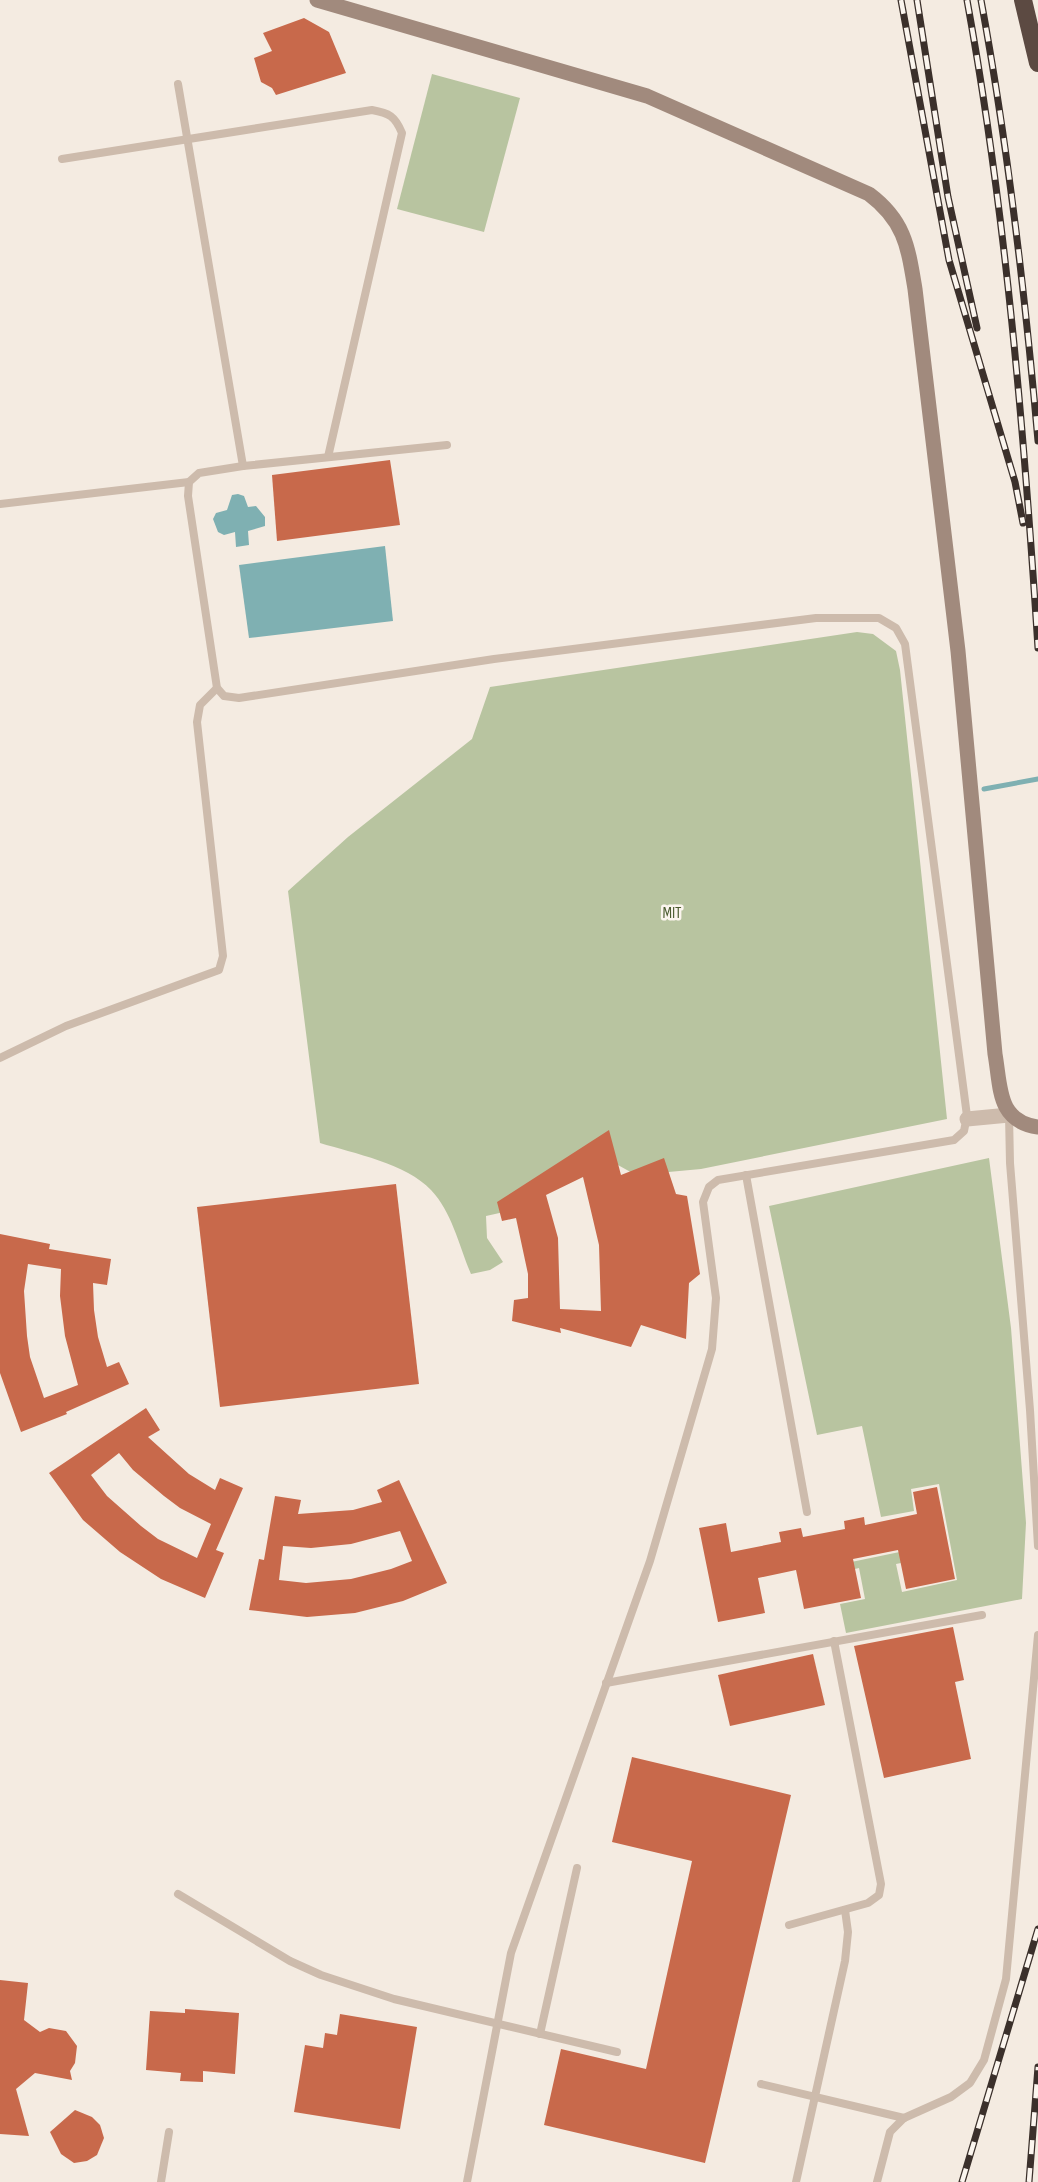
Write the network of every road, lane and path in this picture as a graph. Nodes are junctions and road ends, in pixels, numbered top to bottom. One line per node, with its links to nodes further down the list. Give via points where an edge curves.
1 (317, 0): 14 (street, via 648,96 869,194 898,223 907,243 915,289 958,651 995,1054)
2 (1023, 0): 3 (highway)
3 (1038, 63)
4 (178, 84): 5 (lane)
5 (188, 141): 6 (lane); 8 (lane, via 372,110 389,113 397,121 402,133); 9 (lane)
6 (62, 159)
7 (447, 445): 8 (lane)
8 (328, 457): 9 (lane)
9 (243, 466): 10 (lane, via 199,473)
10 (189, 482): 11 (lane); 12 (lane)
11 (0, 504)
12 (218, 688): 13 (lane, via 200,705 197,722 223,956 219,970 66,1026); 15 (lane, via 224,696 240,698 494,659 793,621 879,618 896,628 905,644)
13 (0, 1058)
14 (1009, 1115): 15 (street); 16 (street, via 1023,1125); 19 (lane)
15 (967, 1119): 17 (lane, via 964,1131 954,1140)
16 (1038, 1127)
17 (746, 1175): 18 (lane); 23 (lane, via 718,1180 709,1187 703,1202 716,1298 712,1349 650,1561)
18 (807, 1512)
19 (1038, 1546)
20 (982, 1615): 22 (lane)
21 (1038, 1635): 33 (lane, via 1006,1979 984,2060 970,2083 951,2097)
22 (834, 1641): 23 (lane); 26 (lane, via 881,1884 879,1896)
23 (606, 1683): 28 (lane, via 511,1953)
24 (577, 1868): 29 (lane)
25 (178, 1894): 28 (lane, via 290,1961 321,1975 394,1999)
26 (845, 1910): 27 (lane); 32 (lane, via 845,1961)
27 (789, 1925)
28 (496, 2024): 29 (lane); 36 (lane)
29 (540, 2034): 30 (lane)
30 (617, 2052)
31 (761, 2084): 32 (lane)
32 (814, 2097): 33 (lane); 37 (lane)
33 (904, 2118): 38 (lane, via 890,2132)
34 (170, 2132): 35 (lane)
35 (161, 2182)
36 (467, 2182)
37 (796, 2182)
38 (877, 2182)

